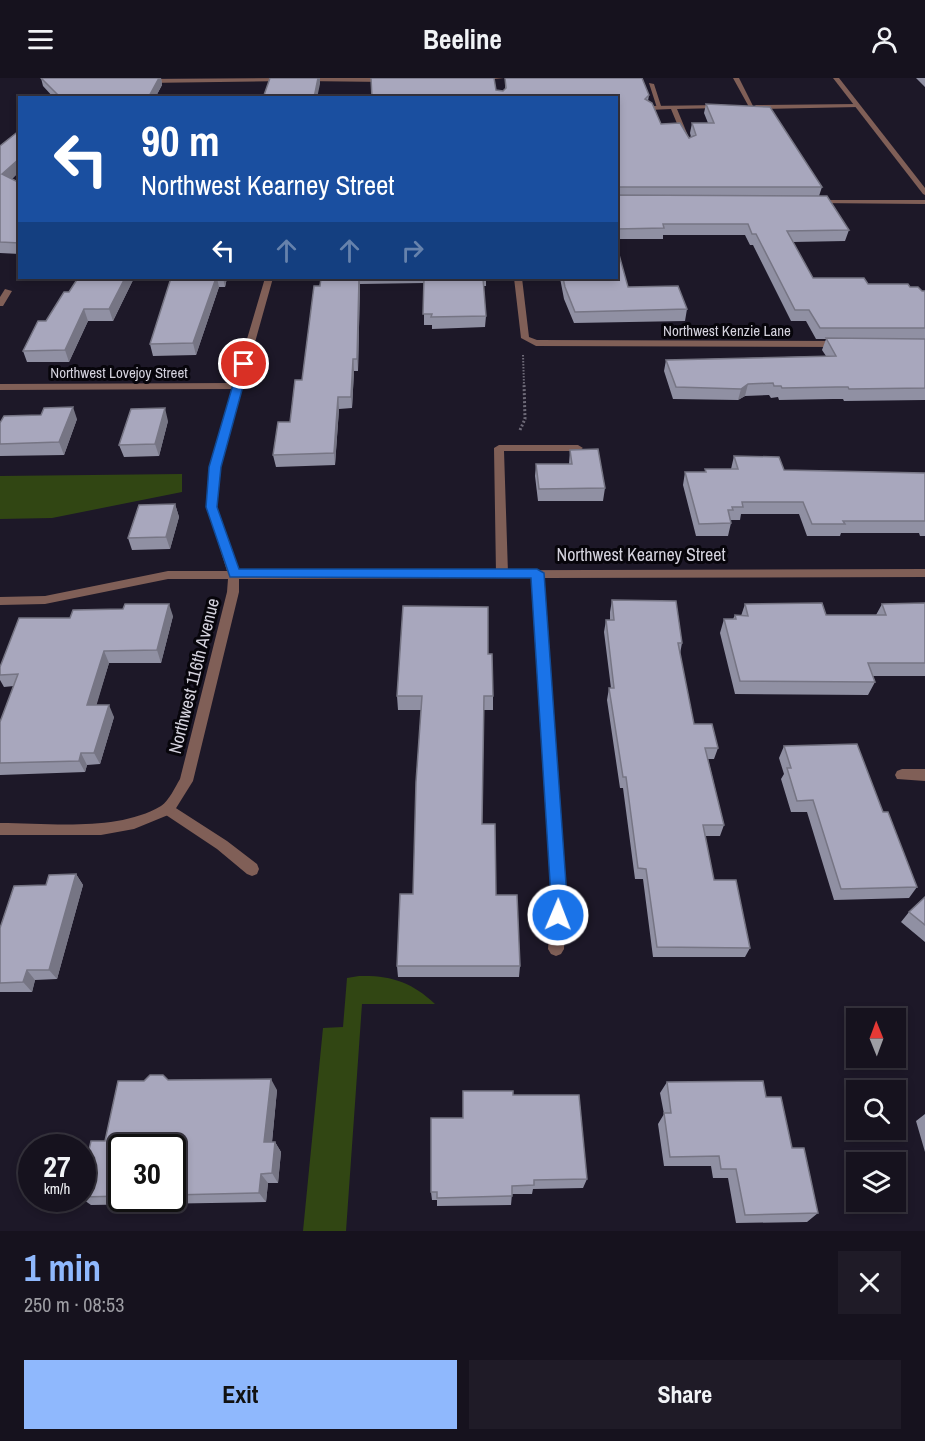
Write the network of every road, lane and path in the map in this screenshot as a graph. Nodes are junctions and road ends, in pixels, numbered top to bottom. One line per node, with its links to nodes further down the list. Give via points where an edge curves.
1 (500, 78): 6 (street); 8 (street)
2 (736, 78): 12 (street)
3 (836, 78): 9 (street)
4 (132, 80): 5 (street)
5 (392, 80)
6 (475, 80)
7 (651, 84): 14 (street)
8 (500, 88)
9 (857, 106): 12 (street); 17 (street)
10 (729, 107): 15 (street)
11 (741, 107): 12 (street)
12 (752, 107)
13 (650, 108): 14 (street)
14 (660, 108): 15 (street)
15 (673, 108): 16 (street)
16 (688, 144)
17 (925, 193)
18 (809, 202): 19 (street)
19 (925, 202)
20 (269, 279): 25 (street, Northwest 116th Avenue)
21 (518, 279): 24 (street, Northwest Kenzie Lane, via 524,334 529,341)
22 (8, 291): 23 (street)
23 (0, 304)
24 (854, 344)
25 (237, 386): 26 (street, Northwest Lovejoy Street); 31 (street, Northwest 116th Avenue, via 215,467 212,507)
26 (0, 387)
27 (578, 448): 28 (street, via 499,448)
28 (502, 573): 29 (street, Northwest Kearney Street); 31 (street, Northwest Kearney Street)
29 (537, 573): 30 (street, Northwest Kearney Street); 38 (street, via 559,898)
30 (925, 573)
31 (234, 574): 32 (street, Northwest Kearney Street, via 168,575 45,600); 35 (street, Northwest 116th Avenue, via 231,602 186,781)
32 (0, 601)
33 (902, 775): 34 (street)
34 (925, 775)
35 (168, 809): 36 (street, via 134,824 101,829); 37 (street)
36 (0, 829)
37 (252, 869)
38 (555, 948)

